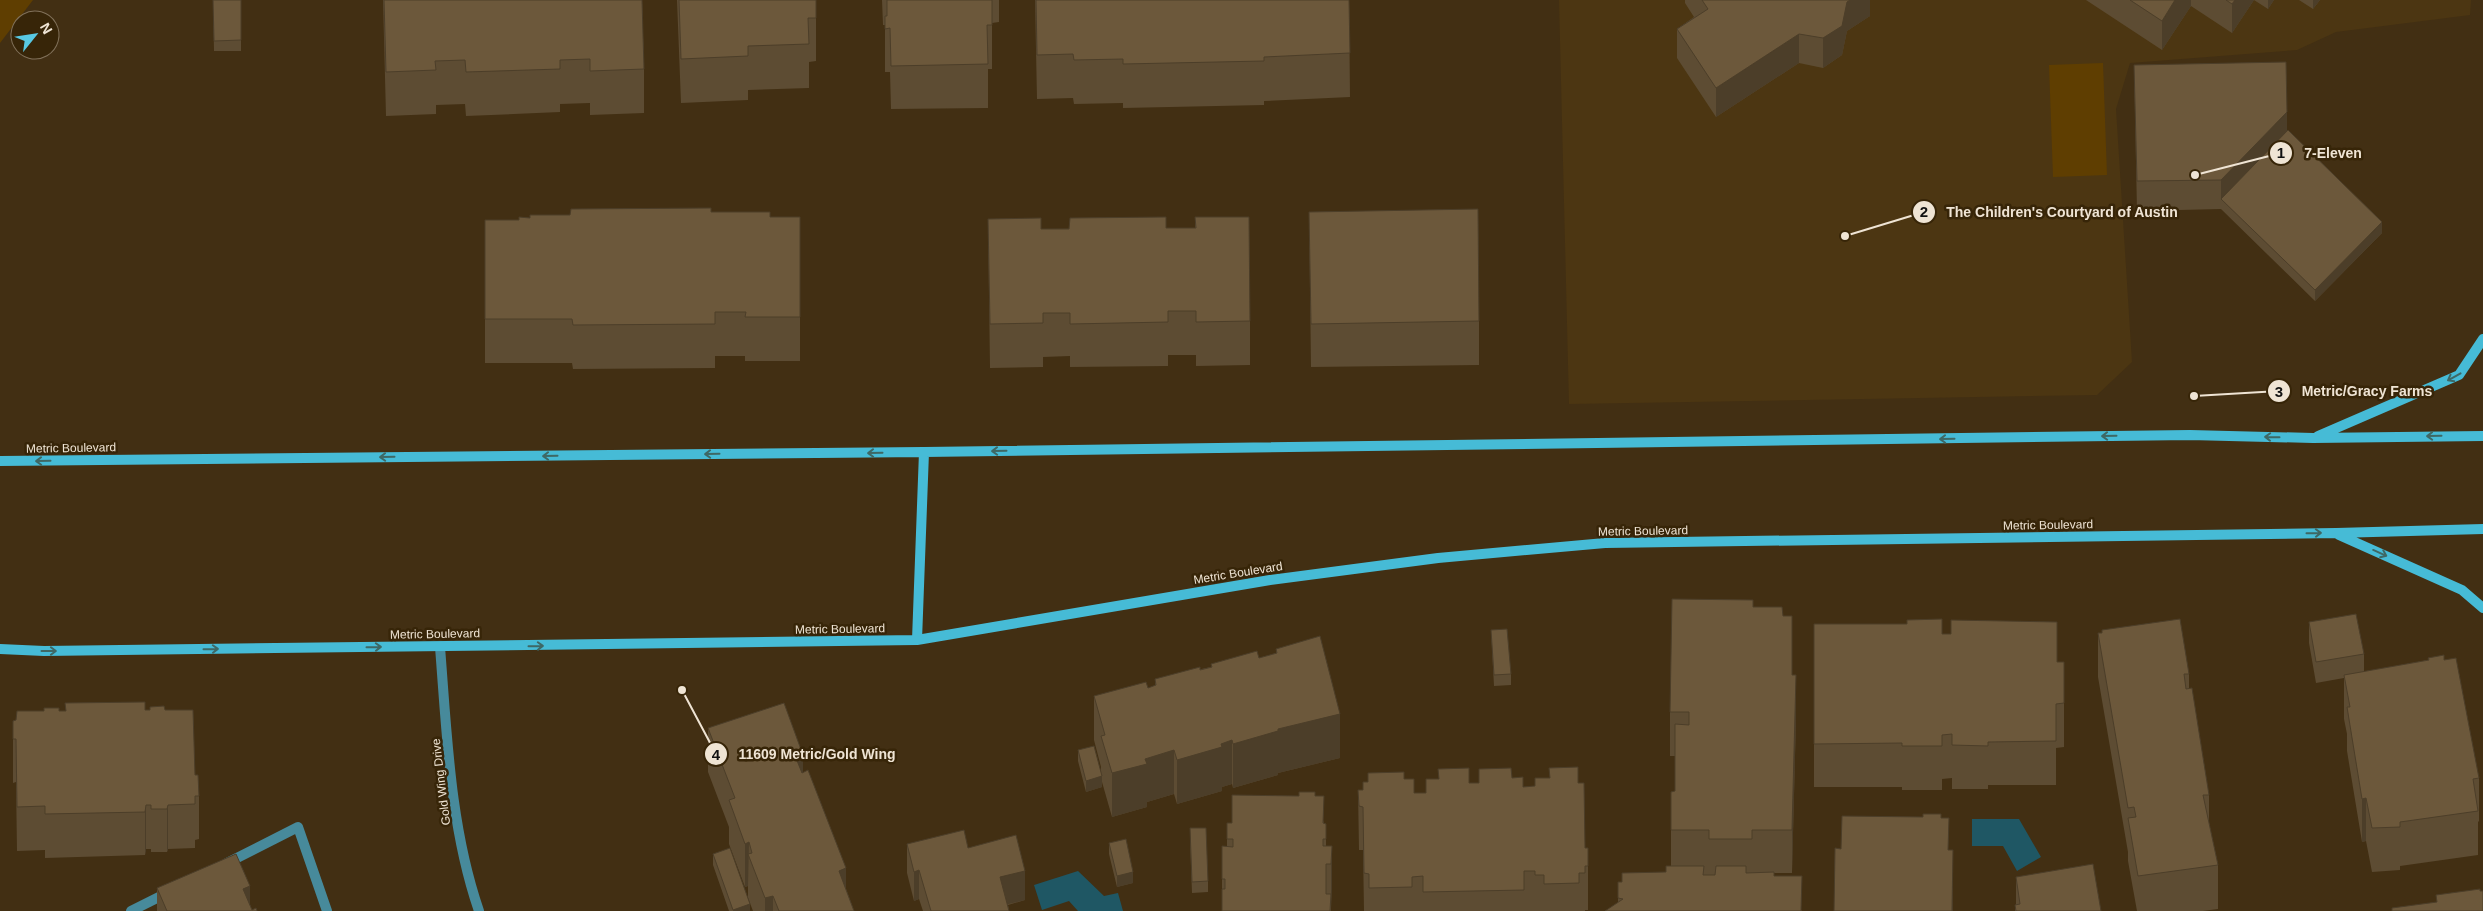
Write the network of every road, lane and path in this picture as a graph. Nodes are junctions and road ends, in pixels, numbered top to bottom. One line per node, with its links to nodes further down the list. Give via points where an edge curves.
1 (2483, 340): 3 (main road, one-way to 3, via 2459,375)
2 (2483, 436): 3 (main road, Metric Boulevard, one-way to 3)
3 (2313, 438): 4 (main road, Metric Boulevard, one-way to 4, via 2190,435)
4 (924, 452): 5 (main road, Metric Boulevard, one-way to 5); 9 (main road)
5 (0, 461)
6 (2483, 529): 7 (main road, Metric Boulevard)
7 (2336, 533): 8 (main road, one-way to 8, via 2462,590); 9 (main road, Metric Boulevard, one-way to 7, via 1270,580 1438,558 1606,543)
8 (2483, 608)
9 (917, 640): 10 (main road, Metric Boulevard, one-way to 9)
10 (440, 647): 11 (main road, Metric Boulevard, one-way to 10); 16 (street, Gold Wing Drive, via 454,804 469,881)
11 (0, 649)
12 (219, 867): 15 (street, via 298,827)
13 (175, 889): 14 (street)
14 (131, 911)
15 (327, 911)
16 (479, 911)

